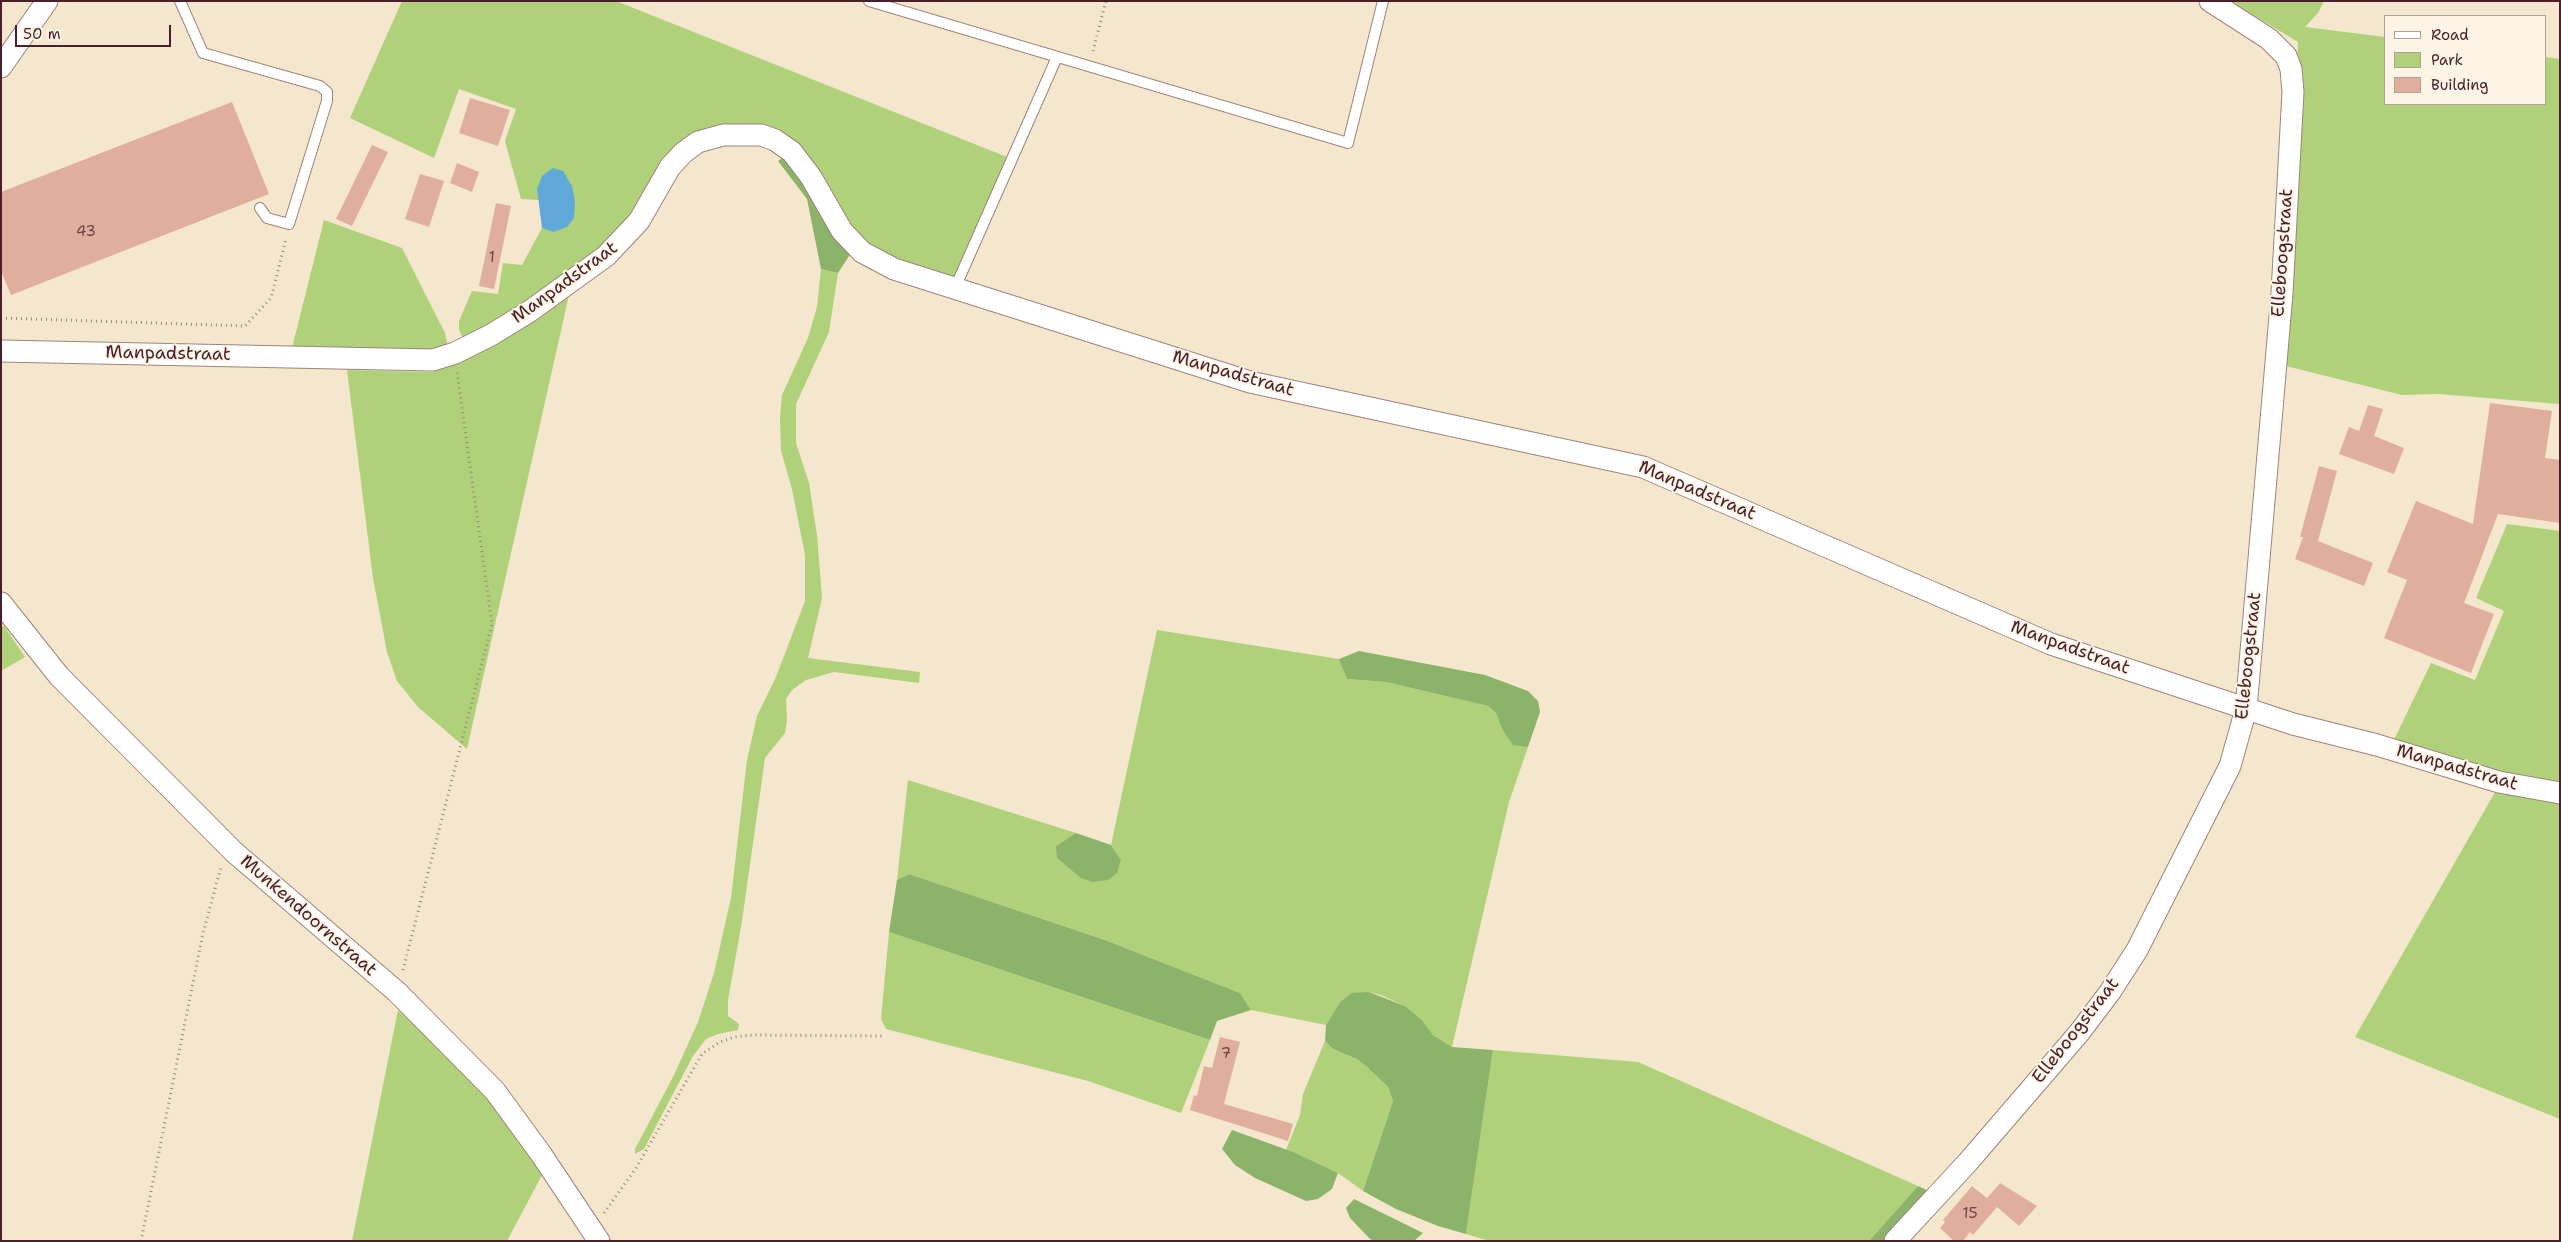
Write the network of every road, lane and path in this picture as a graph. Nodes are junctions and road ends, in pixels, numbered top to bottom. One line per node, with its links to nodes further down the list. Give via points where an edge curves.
1 (47, 1): 9 (street)
2 (180, 1): 11 (lane, via 203,53 320,86 327,92)
3 (869, 1): 7 (lane)
4 (1106, 1): 8 (path)
5 (1383, 1): 8 (lane, via 1348,143)
6 (2210, 1): 17 (street, Elleboogstraat, via 2270,40 2286,56 2293,92 2282,293)
7 (1058, 57): 8 (lane); 12 (lane)
8 (1089, 66)
9 (1, 67)
10 (260, 208): 11 (lane, via 266,218)
11 (289, 224): 13 (path, via 271,298 245,326)
12 (955, 288): 15 (street, Manpadstraat, via 894,269 862,252 842,231 811,176 792,152 775,140 761,135 723,135 698,142 683,153 670,167 640,221 606,256 530,311); 17 (street, Manpadstraat, via 1250,382 1643,467 2051,644)
13 (1, 318)
14 (1, 351): 15 (street, Manpadstraat, via 433,360)
15 (455, 353): 20 (path, via 492,624)
16 (1, 603): 19 (street, Munkendoornstraat, via 59,676)
17 (2246, 709): 18 (street, Manpadstraat, via 2499,782); 24 (street, Elleboogstraat, via 2230,766 2141,942 2110,992 1968,1162)
18 (2560, 793)
19 (234, 852): 20 (street, Munkendoornstraat); 23 (path, via 221,867 203,933)
20 (397, 992): 22 (street, Munkendoornstraat, via 495,1091)
21 (885, 1036): 22 (path, via 734,1036 702,1054)
22 (595, 1236)
23 (141, 1241)
24 (1895, 1241)

